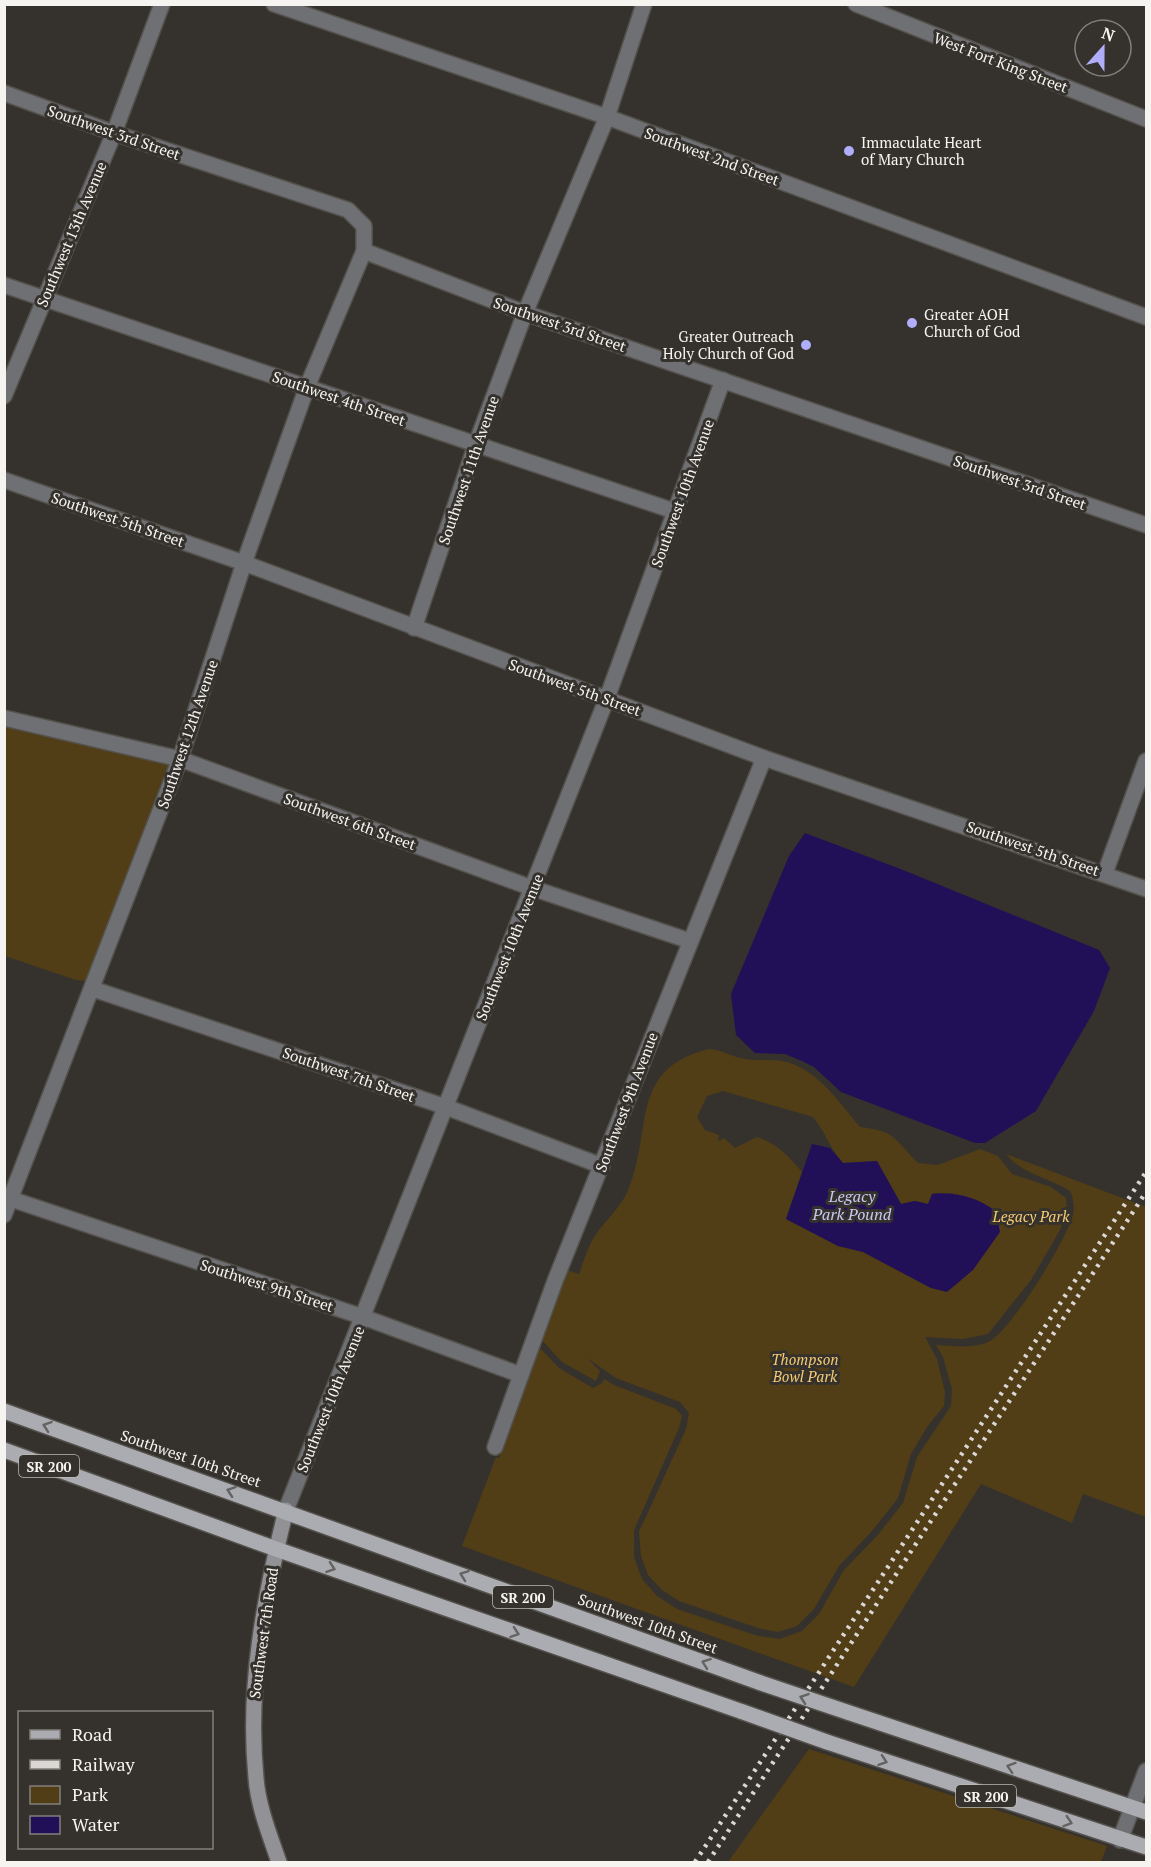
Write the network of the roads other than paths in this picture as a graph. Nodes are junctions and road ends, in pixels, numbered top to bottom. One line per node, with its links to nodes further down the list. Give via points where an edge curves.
1 (162, 4): 8 (street, Southwest 13th Avenue)
2 (274, 4): 6 (street, Southwest 2nd Street)
3 (644, 4): 6 (street, Southwest 11th Avenue)
4 (856, 4): 7 (street, West Fort King Street)
5 (4, 93): 8 (street, Southwest 3rd Street)
6 (606, 117): 12 (street, Southwest 11th Avenue); 13 (street, Southwest 2nd Street)
7 (1146, 119)
8 (114, 133): 9 (street, Southwest 3rd Street, via 348,210 363,226); 11 (street, Southwest 13th Avenue)
9 (364, 251): 12 (street, Southwest 3rd Street); 15 (street, Southwest 12th Avenue)
10 (4, 285): 11 (street, Southwest 4th Street)
11 (43, 299): 15 (street, Southwest 4th Street); 16 (street, Southwest 13th Avenue)
12 (525, 313): 14 (street, Southwest 3rd Street); 17 (street, Southwest 11th Avenue)
13 (1146, 317)
14 (723, 380): 19 (street, Southwest 10th Avenue); 20 (street, Southwest 3rd Street)
15 (307, 387): 17 (street, Southwest 4th Street); 21 (street, Southwest 12th Avenue)
16 (4, 396)
17 (476, 444): 19 (street, Southwest 4th Street); 22 (street, Southwest 11th Avenue)
18 (4, 480): 21 (street, Southwest 5th Street)
19 (674, 511): 23 (street, Southwest 10th Avenue)
20 (1146, 525)
21 (244, 563): 22 (street, Southwest 5th Street); 26 (street, Southwest 12th Avenue)
22 (414, 628): 23 (street, Southwest 5th Street)
23 (607, 698): 25 (street, Southwest 5th Street); 29 (street, Southwest 10th Avenue)
24 (4, 718): 26 (street, Southwest 6th Street)
25 (764, 758): 28 (street, Southwest 5th Street); 31 (street, Southwest 9th Avenue)
26 (180, 759): 29 (street, Southwest 6th Street); 32 (street, Southwest 12th Avenue)
27 (1146, 761): 28 (street)
28 (1106, 873): 30 (street, Southwest 5th Street)
29 (532, 888): 31 (street, Southwest 6th Street); 33 (street, Southwest 10th Avenue)
30 (1146, 889)
31 (690, 941): 34 (street, Southwest 9th Avenue)
32 (93, 989): 33 (street, Southwest 7th Street); 35 (street, Southwest 12th Avenue)
33 (446, 1107): 34 (street, Southwest 7th Street); 37 (street, Southwest 10th Avenue)
34 (602, 1166): 38 (street, Southwest 9th Avenue)
35 (11, 1199): 36 (street, Southwest 12th Avenue); 37 (street, Southwest 9th Street)
36 (4, 1215)
37 (363, 1317): 38 (street, Southwest 9th Street); 42 (street, Southwest 10th Avenue)
38 (521, 1376): 40 (street, Southwest 9th Avenue)
39 (4, 1411): 42 (main road, Southwest 10th Street / SR 200, one-way to 39)
40 (495, 1447)
41 (4, 1450): 43 (main road, SR 200)
42 (286, 1510): 43 (street, Southwest 7th Road); 45 (main road, Southwest 10th Street / SR 200, one-way to 42, bridge, via 761,1683)
43 (276, 1549): 46 (main road, SR 200, one-way to 46, bridge); 48 (street, Southwest 7th Road, via 259,1636 253,1706 256,1780)
44 (1146, 1771): 45 (street)
45 (1139, 1809): 46 (street)
46 (1120, 1840): 47 (main road, SR 200)
47 (1146, 1847)
48 (279, 1863)

